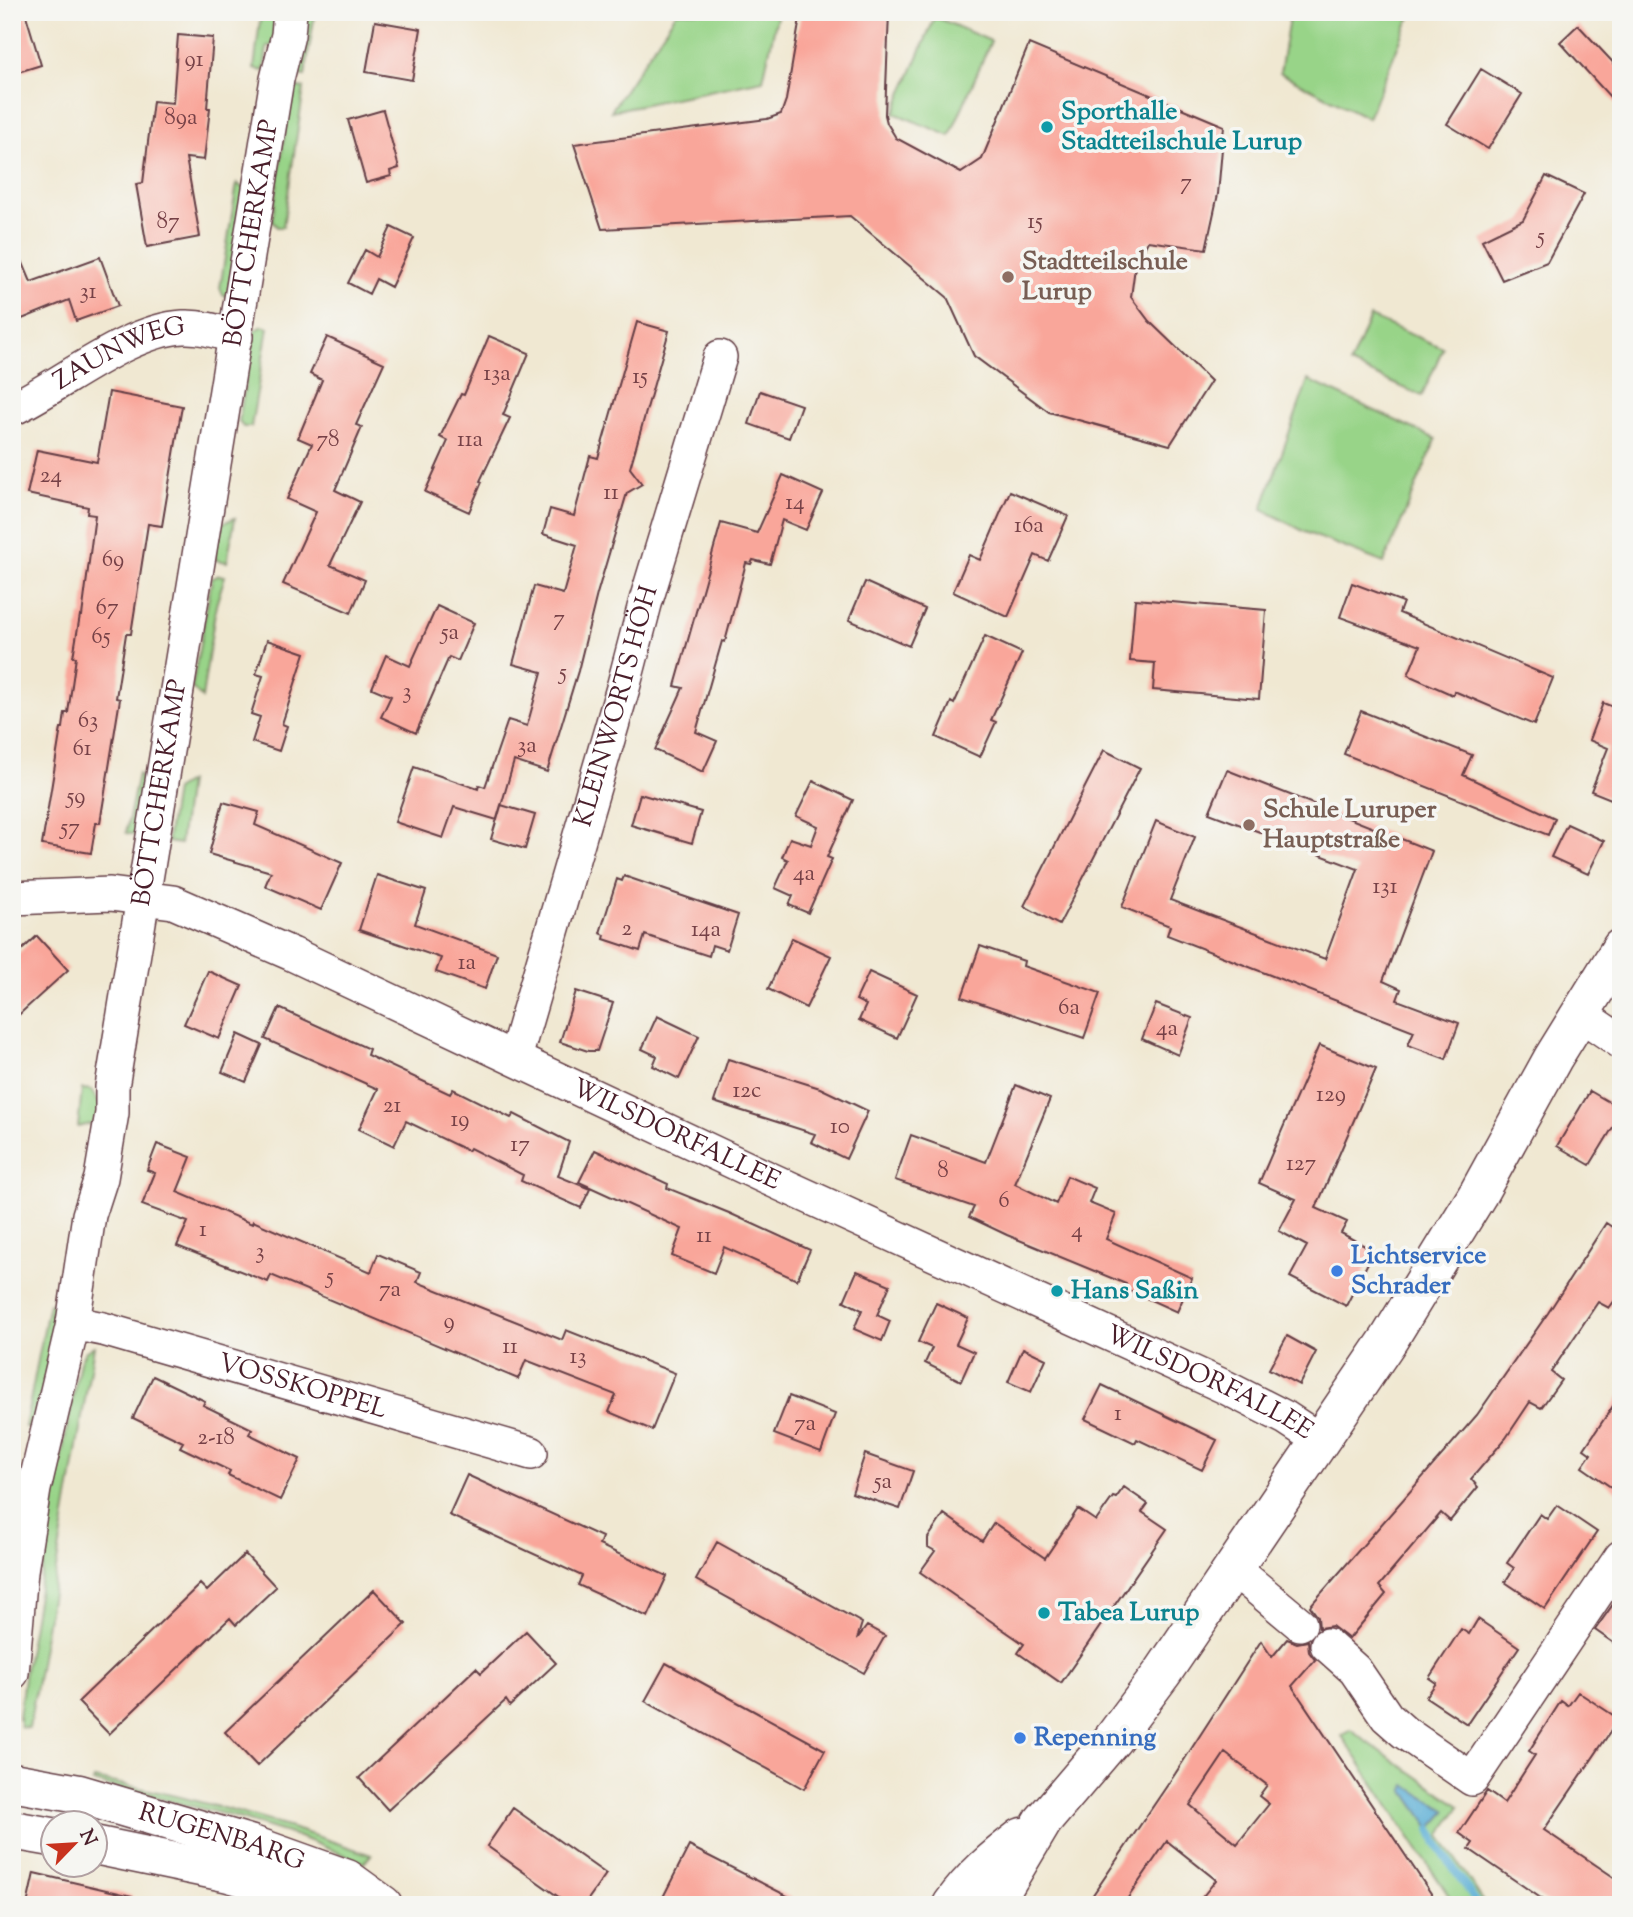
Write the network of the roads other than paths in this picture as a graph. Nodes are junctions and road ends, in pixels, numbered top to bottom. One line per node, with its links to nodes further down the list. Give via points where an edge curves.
1 (290, 12): 2 (street, BÖTTCHERKAMP)
2 (236, 337): 4 (street, ZAUNWEG, via 186,327 161,331 102,357); 6 (street, BÖTTCHERKAMP)
3 (720, 356): 10 (street, KLEINWORTS HÖH)
4 (12, 409)
5 (12, 898): 6 (street, WILSDORFALLEE, via 110,894)
6 (142, 898): 10 (street, WILSDORFALLEE, via 173,902 244,932); 11 (street, BÖTTCHERKAMP, via 101,1178 89,1215)
7 (1621, 947): 8 (main road)
8 (1580, 1014): 9 (street); 12 (main road, via 1478,1194)
9 (1621, 1042)
10 (515, 1058): 12 (street, WILSDORFALLEE, via 1225,1387)
11 (73, 1323): 13 (street, VOSSKOPPEL); 16 (street, BÖTTCHERKAMP)
12 (1321, 1441): 15 (main road)
13 (531, 1453)
14 (1621, 1558): 18 (street, via 1472,1779 1387,1717 1355,1670)
15 (1234, 1569): 17 (street); 21 (main road, via 1112,1740)
16 (17, 1583): 19 (street, BÖTTCHERKAMP)
17 (1300, 1623)
18 (1326, 1645)
19 (12, 1673)
20 (12, 1782): 26 (main road, RUGENBARG, via 79,1794 252,1845 347,1879)
21 (1042, 1821): 27 (main road, via 995,1858); 28 (main road)
22 (12, 1830): 23 (main road)
23 (38, 1835)
24 (108, 1848): 25 (main road, RUGENBARG)
25 (360, 1905)
26 (383, 1905)
27 (952, 1905)
28 (993, 1905)

